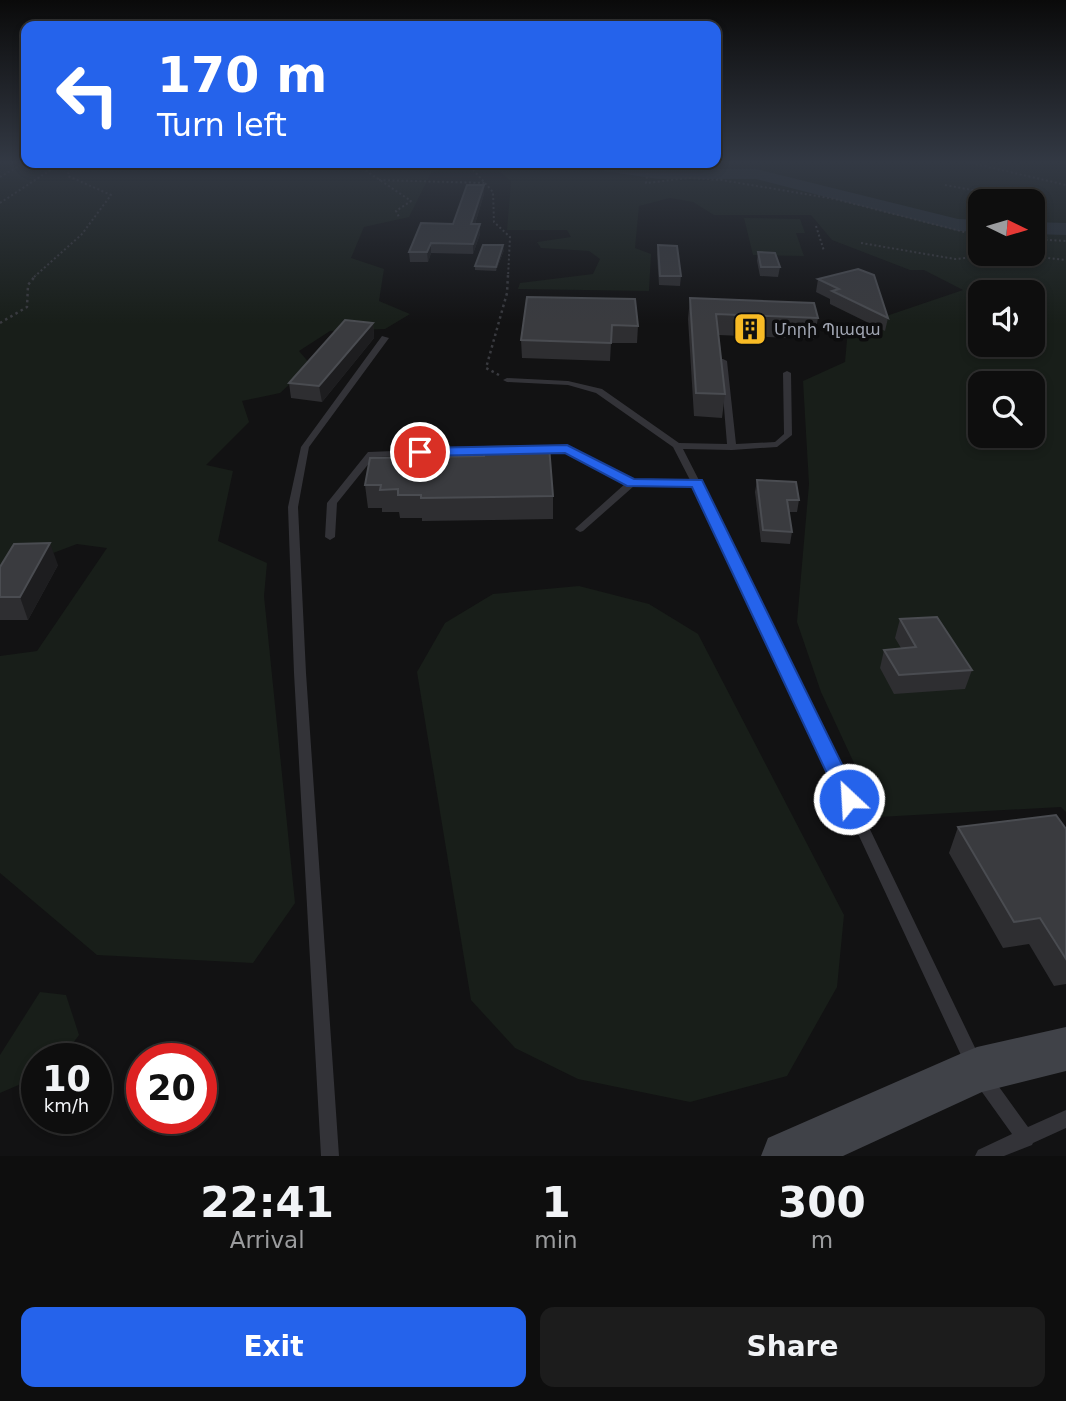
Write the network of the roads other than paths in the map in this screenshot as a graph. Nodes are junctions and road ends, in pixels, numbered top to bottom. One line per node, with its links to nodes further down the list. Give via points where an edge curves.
1 (385, 338): 17 (lane, via 305,447 293,507)
2 (723, 361): 6 (lane)
3 (786, 373): 6 (lane, via 788,435 778,444)
4 (507, 380): 5 (lane, via 568,383 599,391)
5 (677, 446): 6 (lane); 10 (lane)
6 (732, 447)
7 (515, 450): 12 (lane, via 371,454 332,503)
8 (528, 450): 9 (lane, via 567,449)
9 (632, 483): 10 (lane); 11 (lane)
10 (697, 483): 14 (lane)
11 (580, 529)
12 (330, 537)
13 (1066, 1049): 14 (street)
14 (977, 1070): 16 (lane); 18 (street)
15 (1066, 1119): 16 (lane)
16 (1026, 1139): 19 (lane)
17 (330, 1156)
18 (786, 1156)
19 (984, 1156)

